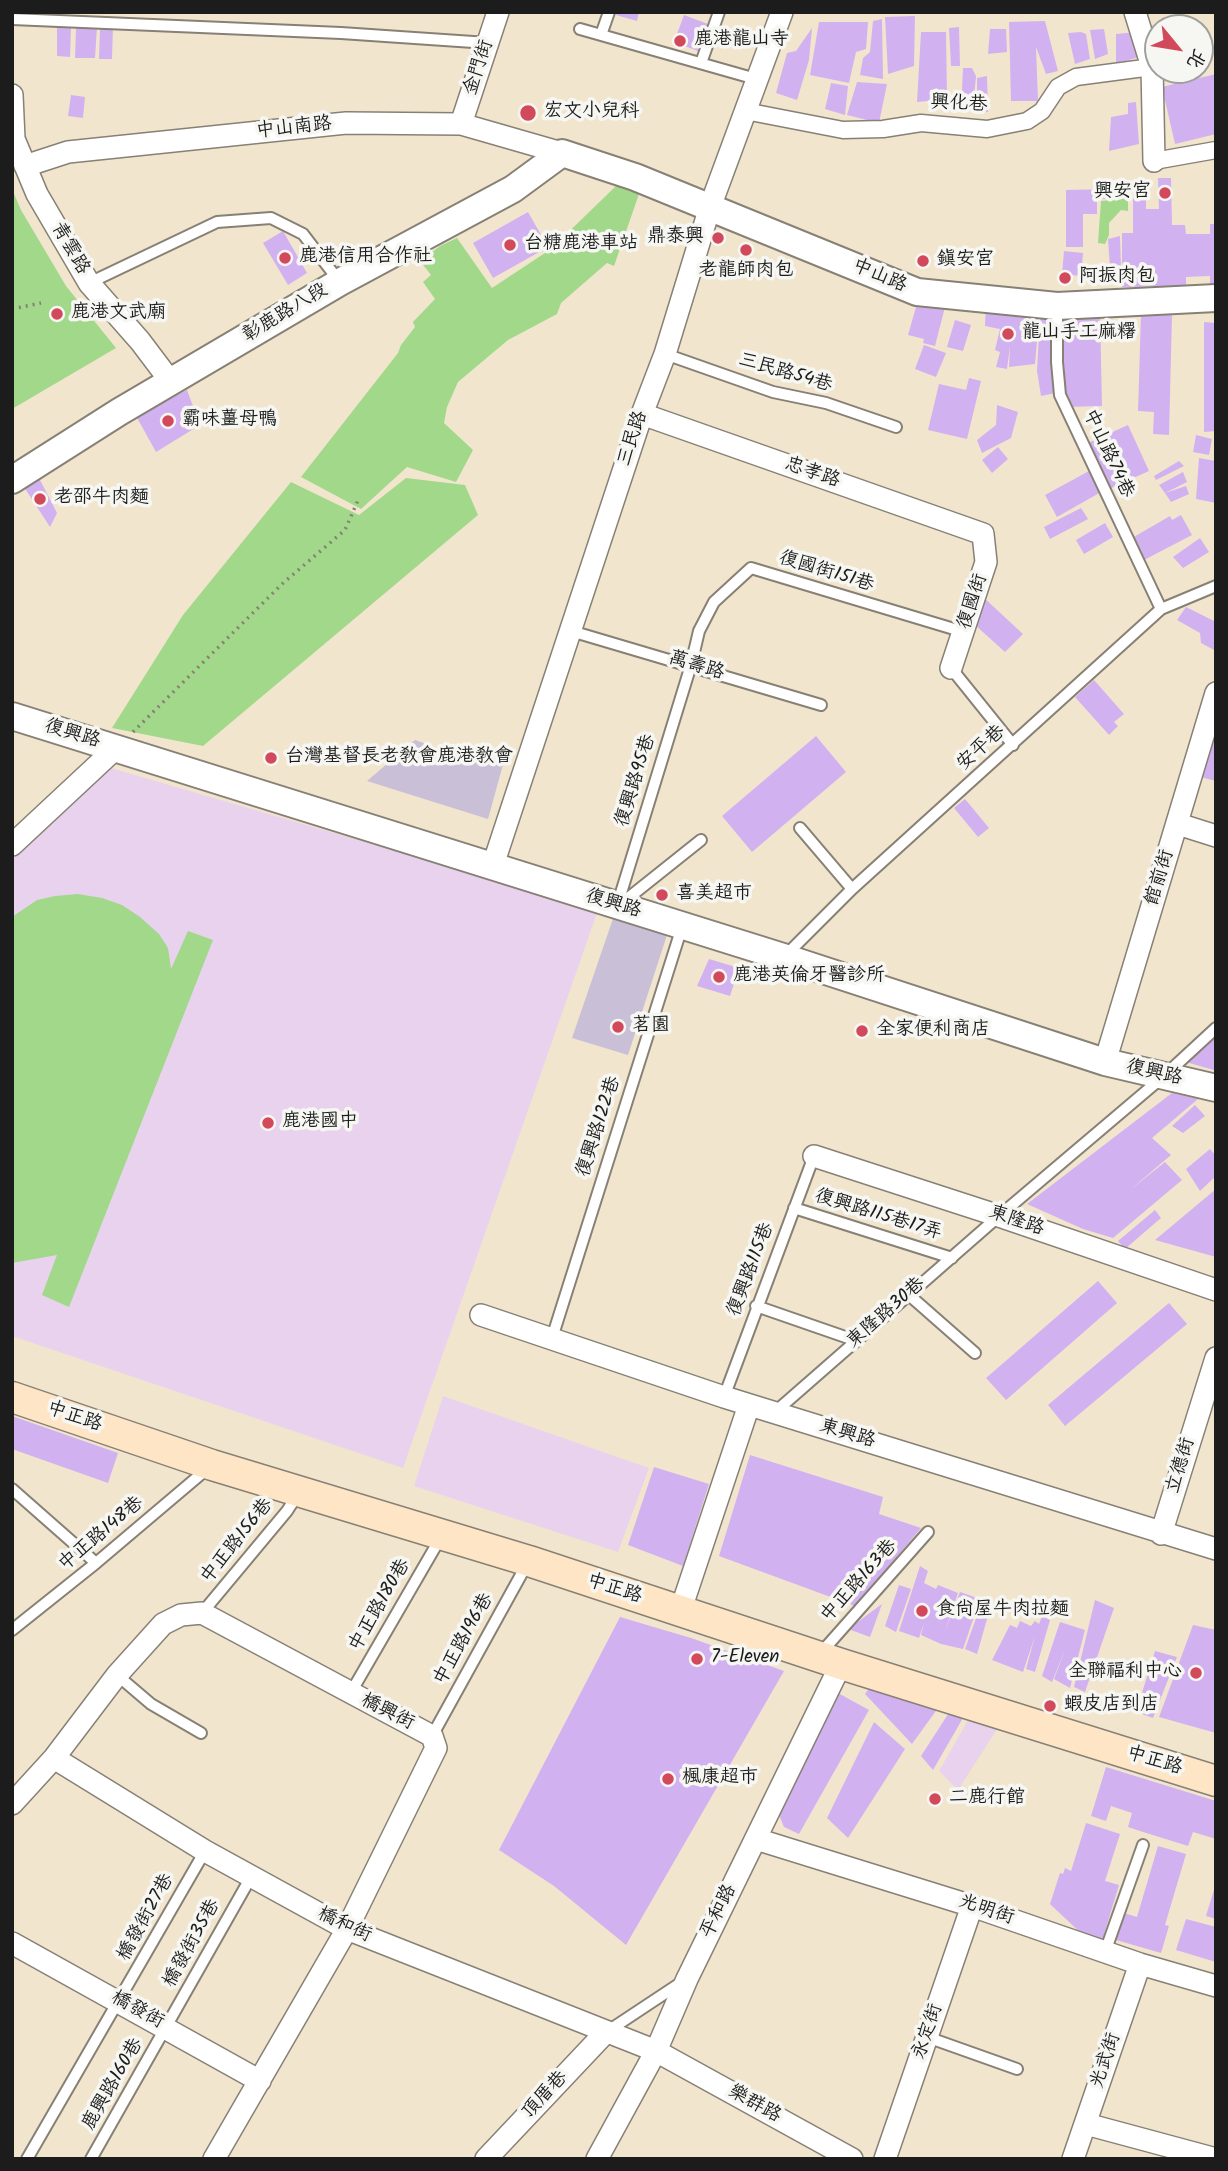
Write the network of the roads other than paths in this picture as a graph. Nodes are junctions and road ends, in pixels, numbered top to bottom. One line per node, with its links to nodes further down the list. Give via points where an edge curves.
1 (498, 12): 10 (street, 金門街)
2 (609, 12): 8 (lane)
3 (719, 12): 11 (lane)
4 (782, 12): 13 (street, 三民路)
5 (1135, 12): 9 (street)
6 (12, 19): 10 (lane)
7 (580, 29): 8 (lane)
8 (601, 35): 11 (lane)
9 (1144, 41)
10 (488, 43): 17 (street, 金門街)
11 (701, 63): 13 (lane)
12 (1144, 68): 16 (street, 興化巷, via 1076,77 1058,87 1042,111 1027,121 986,130 921,123 843,130)
13 (756, 79): 16 (street, 三民路)
14 (1152, 84): 21 (street)
15 (12, 95): 18 (street, 青雲路)
16 (745, 111): 23 (street, 三民路)
17 (461, 124): 20 (street, 中山南路); 22 (street, 中山南路, via 346,123 68,152)
18 (13, 139): 22 (street, 青雲路)
19 (1216, 150): 21 (street)
20 (562, 153): 23 (street, 中山路); 24 (street, 彰鹿路八段, via 513,188)
21 (1154, 161)
22 (25, 166): 25 (street, 青雲路)
23 (710, 206): 27 (street, 中山路, via 917,292); 28 (street, 三民路)
24 (340, 282): 25 (lane, via 303,234 271,218 216,222); 29 (street, 彰鹿路八段)
25 (89, 283): 29 (street, 青雲路)
26 (1216, 298): 27 (street, 中山路)
27 (1057, 306): 35 (lane, 中山路74巷, via 1060,395)
28 (665, 354): 30 (street, 三民路); 31 (lane, 三民路54巷, via 773,392 826,403)
29 (171, 382): 32 (street, 彰鹿路八段)
30 (642, 414): 33 (street, 忠孝路); 36 (street, 三民路)
31 (895, 427)
32 (12, 480)
33 (983, 534): 37 (street, 復國街, via 986,562)
34 (1216, 586): 35 (lane, 安平巷)
35 (1161, 610): 43 (lane, 安平巷)
36 (570, 631): 38 (lane, 萬壽路); 50 (street, 三民路)
37 (964, 632): 38 (lane, 復國街151巷, via 751,568 714,602 699,631); 39 (street, 復國街)
38 (691, 665): 41 (lane, 萬壽路); 52 (lane, 復興路95巷)
39 (951, 668): 43 (lane)
40 (1216, 693): 45 (street, 館前街)
41 (821, 705)
42 (12, 716): 44 (street, 復興路)
43 (1013, 745): 51 (lane, 安平巷)
44 (116, 748): 49 (street); 50 (street, 復興路)
45 (1178, 824): 47 (street); 56 (street, 館前街)
46 (800, 828): 51 (lane)
47 (1216, 836)
48 (701, 840): 52 (lane)
49 (12, 845)
50 (492, 868): 52 (street, 復興路)
51 (852, 889): 54 (lane, 安平巷)
52 (617, 907): 53 (street, 復興路)
53 (682, 926): 54 (street, 復興路); 67 (lane, 復興路122巷)
54 (783, 957): 56 (street, 復興路)
55 (1216, 1028): 57 (lane, 東隆路30巷)
56 (1105, 1062): 57 (street, 復興路)
57 (1164, 1076): 58 (street, 復興路); 61 (lane, 東隆路30巷)
58 (1216, 1088)
59 (814, 1156): 60 (lane, 復興路115巷); 61 (street, 東隆路)
60 (794, 1208): 62 (lane, 復興路115巷17弄); 65 (lane, 復興路115巷)
61 (999, 1216): 62 (lane, 東隆路30巷); 63 (street, 東隆路)
62 (951, 1258): 64 (lane, 東隆路30巷)
63 (1216, 1290)
64 (909, 1295): 68 (lane, 東隆路30巷); 69 (lane)
65 (756, 1306): 68 (lane); 72 (lane, 復興路115巷)
66 (481, 1315): 67 (street, 東興路)
67 (552, 1338): 72 (street, 東興路)
68 (856, 1341): 74 (lane, 東隆路30巷)
69 (975, 1353)
70 (1216, 1358): 79 (street, 立德街)
71 (12, 1397): 75 (main road, 中正路)
72 (724, 1397): 73 (street, 東興路)
73 (749, 1405): 74 (street, 東興路); 84 (street)
74 (775, 1412): 79 (street, 東興路)
75 (212, 1465): 77 (main road, 中正路); 83 (lane, 中正路148巷)
76 (12, 1489): 83 (lane)
77 (299, 1492): 80 (main road, 中正路); 85 (lane, 中正路156巷)
78 (928, 1532): 87 (lane, 中正路163巷)
79 (1161, 1534): 81 (street, 東興路)
80 (443, 1535): 82 (main road, 中正路); 89 (lane, 中正路180巷)
81 (1216, 1549)
82 (529, 1562): 84 (main road, 中正路); 91 (lane, 中正路196巷)
83 (96, 1563): 86 (lane, 中正路148巷)
84 (680, 1612): 87 (main road, 中正路)
85 (202, 1613): 88 (street, via 181,1615 163,1624); 89 (street, 橋興街)
86 (12, 1630)
87 (829, 1660): 93 (main road, 中正路); 95 (street, 平和路)
88 (117, 1675): 90 (lane, via 151,1704); 92 (street)
89 (350, 1694): 91 (street, 橋興街)
90 (201, 1732)
91 (432, 1737): 100 (street, 橋興街, via 436,1748)
92 (54, 1758): 94 (street); 97 (street, 橋和街)
93 (1216, 1781)
94 (12, 1804)
95 (756, 1839): 99 (street, 光明街); 104 (street, 平和路)
96 (1143, 1845): 102 (lane)
97 (205, 1852): 98 (street, 橋和街); 106 (lane, 橋發街27巷)
98 (250, 1877): 100 (street, 橋和街); 107 (lane, 橋發街35巷)
99 (972, 1906): 102 (street, 光明街); 109 (street, 永定街)
100 (347, 1930): 108 (street, 橋和街); 112 (street, 橋興街)
101 (12, 1943): 106 (street, 橋發街)
102 (1105, 1952): 103 (street, 光明街)
103 (1140, 1964): 105 (street, 光明街); 113 (street, 光武街)
104 (687, 1979): 108 (lane); 110 (street, 平和路)
105 (1216, 1986)
106 (120, 2001): 107 (street, 橋發街); 115 (lane, 橋發街27巷)
107 (167, 2028): 112 (street, 橋發街); 116 (lane, 鹿興路160巷)
108 (605, 2033): 110 (street, 橋和街); 118 (street, 頂厝巷)
109 (927, 2037): 111 (lane); 121 (street, 永定街)
110 (656, 2051): 119 (street, 平和路); 120 (street, 樂群路)
111 (1017, 2069)
112 (260, 2081): 117 (street, 橋興街)
113 (1086, 2124): 114 (street); 122 (street, 光武街)
114 (1215, 2158)
115 (27, 2159)
116 (91, 2159)
117 (215, 2159)
118 (486, 2159)
119 (597, 2159)
120 (852, 2159)
121 (885, 2159)
122 (1073, 2159)

